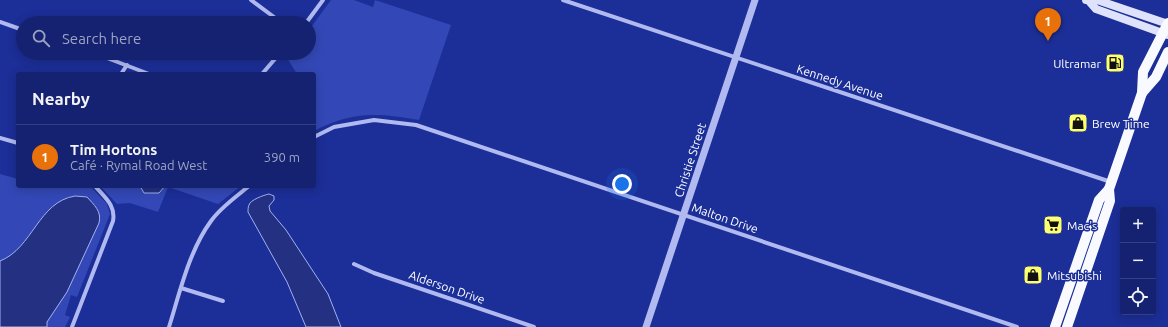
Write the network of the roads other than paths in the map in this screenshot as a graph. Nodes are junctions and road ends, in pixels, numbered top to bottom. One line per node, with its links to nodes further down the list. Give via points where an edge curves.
1 (251, 0): 6 (street)
2 (323, 0): 7 (street)
3 (563, 0): 13 (street, Kennedy Avenue)
4 (755, 0): 13 (street, Christie Street)
5 (1087, 0): 9 (main road, via 1097,0); 11 (main road, via 1096,9)
6 (273, 16)
7 (311, 16)
8 (0, 22): 10 (street)
9 (1168, 24): 11 (main road)
10 (16, 28)
11 (1166, 35): 20 (main road, via 1144,72)
12 (1168, 52): 20 (main road, via 1156,77)
13 (736, 58): 24 (street, Kennedy Avenue); 27 (street, Christie Street)
14 (113, 60): 16 (street)
15 (274, 60): 19 (street)
16 (127, 65): 17 (street); 18 (street)
17 (122, 72)
18 (144, 72)
19 (264, 72)
20 (1142, 93): 24 (main road)
21 (316, 136): 27 (street, Malton Drive, via 334,127 355,122 374,120 416,125)
22 (0, 138): 23 (street)
23 (16, 142)
24 (1110, 186): 36 (main road, via 1099,200); 37 (main road, via 1110,201)
25 (97, 188): 31 (street, via 115,213)
26 (247, 188): 29 (street, via 228,202 211,220 194,250)
27 (684, 214): 34 (street, Christie Street); 35 (street, Malton Drive)
28 (354, 264): 33 (street, Alderson Drive)
29 (182, 288): 30 (street); 32 (street)
30 (222, 301)
31 (72, 327)
32 (169, 327)
33 (534, 327)
34 (646, 327)
35 (1017, 327)
36 (1055, 327)
37 (1067, 327)

